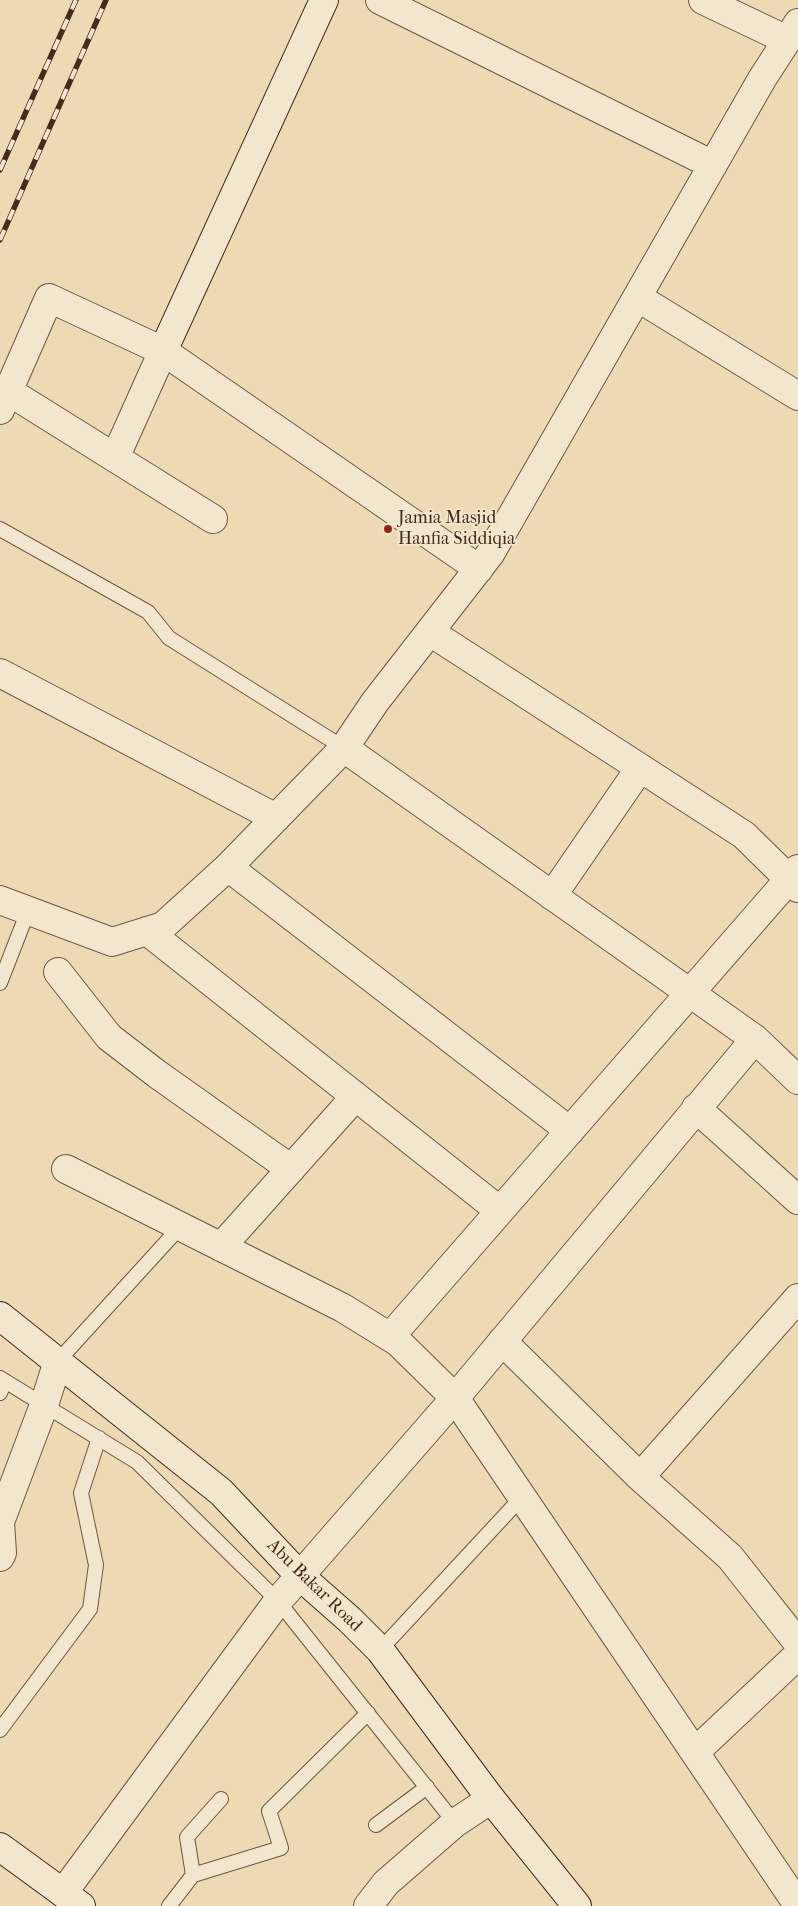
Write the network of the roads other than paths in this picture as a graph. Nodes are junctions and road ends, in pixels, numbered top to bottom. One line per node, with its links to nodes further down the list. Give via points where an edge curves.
1 (324, 0): 7 (street)
2 (380, 0): 5 (street)
3 (703, 0): 4 (street)
4 (793, 32): 5 (street)
5 (713, 165): 6 (street)
6 (637, 297): 8 (street); 13 (street, via 490,554)
7 (163, 351): 9 (street, via 49,298); 10 (street); 13 (street)
8 (798, 396)
9 (4, 400): 10 (street)
10 (115, 458): 11 (street)
11 (213, 519)
12 (0, 529): 16 (lane, via 148,612 168,638)
13 (478, 569): 14 (street)
14 (430, 632): 16 (street); 17 (street)
15 (0, 674): 18 (street)
16 (344, 748): 18 (street); 21 (street)
17 (640, 768): 20 (street, via 744,835); 21 (street)
18 (276, 818): 19 (street)
19 (228, 867): 24 (street, via 163,926); 32 (street)
20 (795, 879): 27 (street)
21 (552, 896): 27 (street)
22 (0, 900): 23 (street)
23 (28, 911): 24 (street, via 112,942); 26 (lane)
24 (147, 931): 30 (street)
25 (58, 972): 34 (street, via 109,1036 156,1074)
26 (0, 983)
27 (690, 993): 28 (street); 32 (street)
28 (754, 1039): 29 (street); 31 (street)
29 (798, 1080)
30 (355, 1096): 34 (street); 36 (street)
31 (696, 1108): 35 (street); 42 (street)
32 (570, 1131): 36 (street)
33 (66, 1169): 37 (street)
34 (291, 1169): 38 (street)
35 (798, 1200)
36 (500, 1211): 41 (street)
37 (181, 1226): 38 (street); 43 (lane)
38 (222, 1246): 41 (street, via 343,1308)
39 (798, 1298): 48 (street)
40 (0, 1316): 43 (street, Abu Bakar Road)
41 (390, 1337): 45 (street)
42 (502, 1340): 45 (street); 48 (street)
43 (58, 1361): 46 (street); 51 (street, Abu Bakar Road, via 221,1492)
44 (2, 1384): 46 (lane)
45 (455, 1398): 49 (street); 51 (street)
46 (44, 1405): 47 (lane); 50 (street, via 0,1522)
47 (99, 1438): 52 (lane, via 137,1462); 57 (lane, via 81,1493 96,1565 90,1609)
48 (640, 1476): 53 (street, via 730,1557)
49 (522, 1497): 54 (lane); 58 (street)
50 (0, 1557)
51 (300, 1576): 52 (street); 54 (street, Abu Bakar Road)
52 (278, 1602): 56 (lane); 66 (street)
53 (798, 1643)
54 (380, 1650): 60 (street, Abu Bakar Road)
55 (798, 1655): 58 (street)
56 (368, 1714): 59 (lane); 65 (lane, via 269,1811 281,1848)
57 (0, 1730)
58 (694, 1752): 67 (street)
59 (427, 1787): 62 (lane); 63 (lane)
60 (491, 1798): 62 (street); 70 (street, Abu Bakar Road)
61 (221, 1799): 65 (lane, via 187,1837)
62 (455, 1823): 69 (street, via 386,1883)
63 (376, 1825)
64 (0, 1847): 66 (street)
65 (193, 1874): 68 (lane)
66 (72, 1900)
67 (798, 1905)
68 (169, 1906)
69 (368, 1906)
70 (577, 1906)

